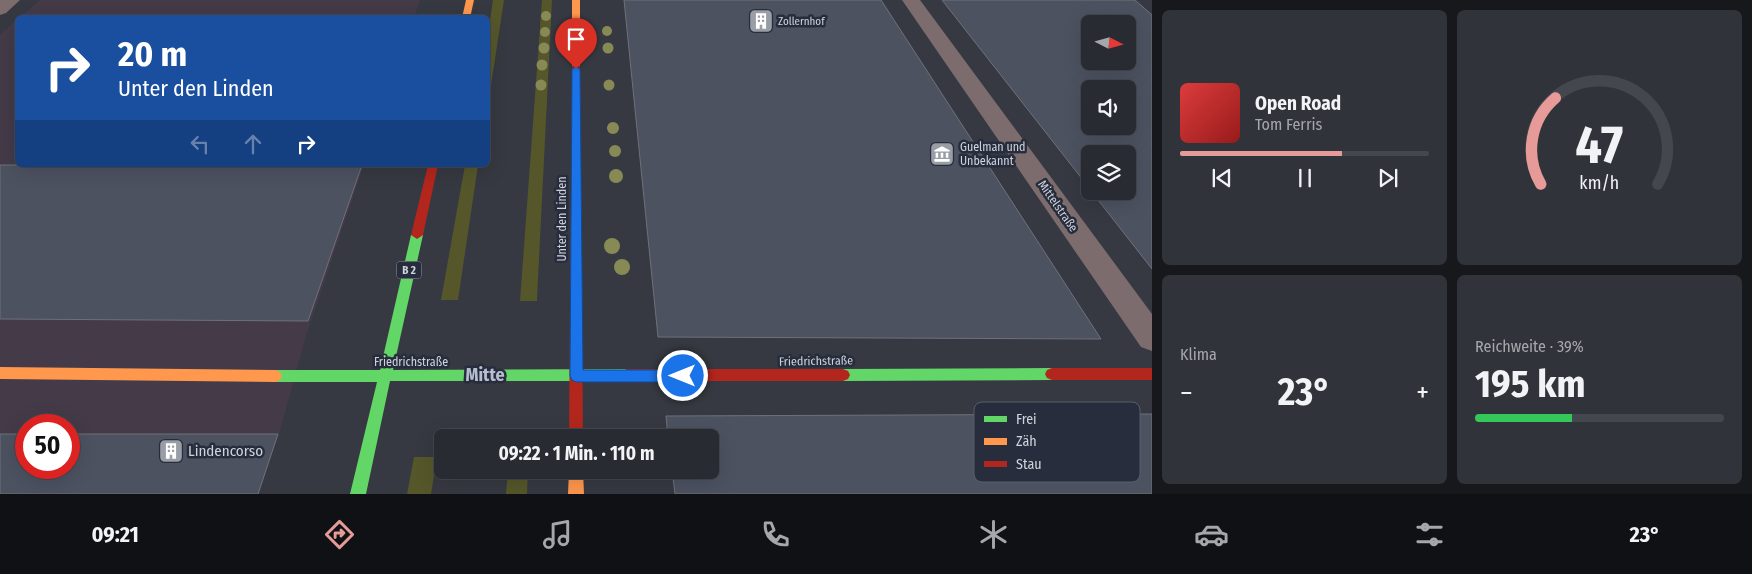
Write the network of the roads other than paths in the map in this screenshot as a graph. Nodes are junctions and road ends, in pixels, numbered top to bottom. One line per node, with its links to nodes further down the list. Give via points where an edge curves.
1 (11, 0): 5 (street)
2 (470, 0): 6 (main road)
3 (576, 0): 12 (main road, Unter den Linden)
4 (911, 0): 8 (street, Mittelstraße)
5 (0, 9)
6 (467, 15)
7 (433, 167): 11 (main road, B 2)
8 (1152, 338)
9 (0, 373): 11 (main road, Friedrichstraße)
10 (1152, 374): 12 (main road, Friedrichstraße)
11 (385, 376): 12 (main road, Friedrichstraße); 15 (main road, B 2)
12 (576, 376): 13 (main road, Unter den Linden)
13 (576, 429)
14 (576, 479): 16 (main road)
15 (358, 494)
16 (576, 494)

